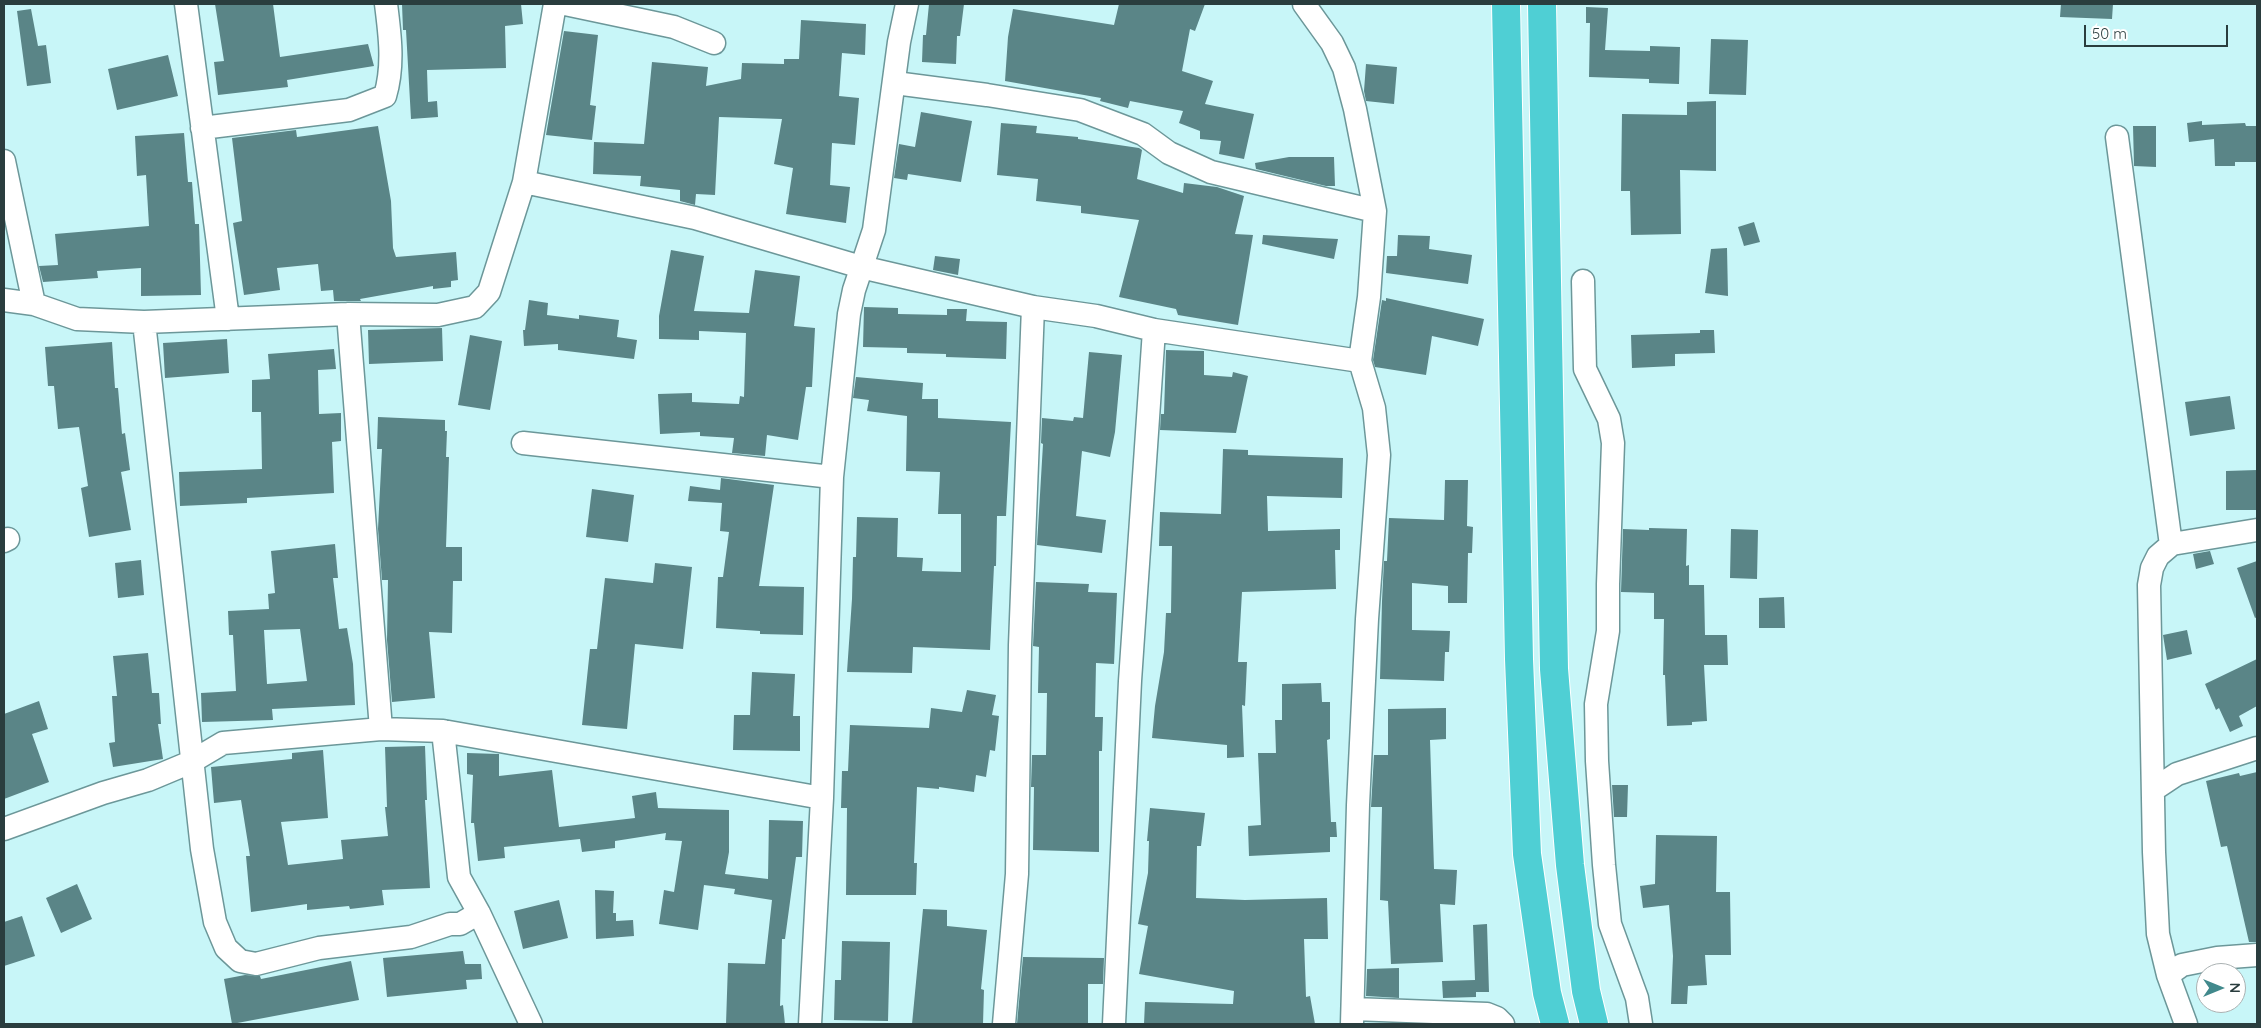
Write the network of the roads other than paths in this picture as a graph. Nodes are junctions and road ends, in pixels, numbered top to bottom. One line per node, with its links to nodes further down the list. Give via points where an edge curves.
1 (186, 4): 11 (street)
2 (386, 4): 11 (street, via 391,70 385,96 349,110)
3 (555, 4): 14 (street)
4 (565, 4): 9 (street, via 674,27)
5 (907, 4): 10 (street)
6 (1304, 4): 15 (street, via 1332,43 1344,68)
7 (1506, 4): 46 (highway, via 1518,649 1526,854 1547,993)
8 (1542, 4): 47 (highway, via 1554,670 1570,865 1586,990)
9 (714, 43)
10 (895, 83): 15 (street, via 1080,110 1143,134 1169,152 1211,172); 16 (street, via 874,230)
11 (202, 128): 22 (street)
12 (2117, 137): 29 (street)
13 (4, 161): 19 (street)
14 (524, 182): 16 (street, via 695,218); 21 (street, via 489,292 475,308 438,315)
15 (1375, 211): 25 (street, via 1369,297)
16 (861, 267): 20 (street); 27 (street, via 849,314)
17 (1583, 281): 48 (street, via 1585,369 1609,419 1613,442 1608,631 1596,704 1604,865 1610,924 1638,998)
18 (4, 300): 19 (street)
19 (34, 304): 23 (street, via 77,319)
20 (1033, 306): 24 (street); 43 (street, via 1020,645 1017,874)
21 (348, 314): 22 (street); 30 (street)
22 (228, 319): 23 (street)
23 (144, 322): 33 (street)
24 (1154, 330): 25 (street); 44 (street, via 1130,680)
25 (1360, 361): 40 (street, via 1374,408 1379,455 1358,805)
26 (523, 442): 27 (street)
27 (832, 477): 35 (street)
28 (2257, 530): 29 (street)
29 (2171, 545): 34 (street, via 2158,556 2149,585)
30 (381, 729): 31 (street); 33 (street, via 223,743)
31 (443, 731): 35 (street); 37 (street, via 459,877)
32 (2257, 748): 34 (street, via 2177,774)
33 (191, 762): 36 (street); 37 (street, via 215,922 226,948 240,961 256,964 319,948 411,937 450,924 460,924)
34 (2153, 790): 39 (street, via 2158,934)
35 (822, 798): 42 (street)
36 (4, 829)
37 (479, 912): 41 (street)
38 (2257, 955): 39 (street, via 2182,965)
39 (2168, 975): 49 (street)
40 (1352, 1017): 45 (street, via 1487,1014)
41 (531, 1024)
42 (810, 1024)
43 (1004, 1024)
44 (1114, 1024)
45 (1503, 1024)
46 (1555, 1024)
47 (1594, 1024)
48 (1641, 1024)
49 (2186, 1024)

